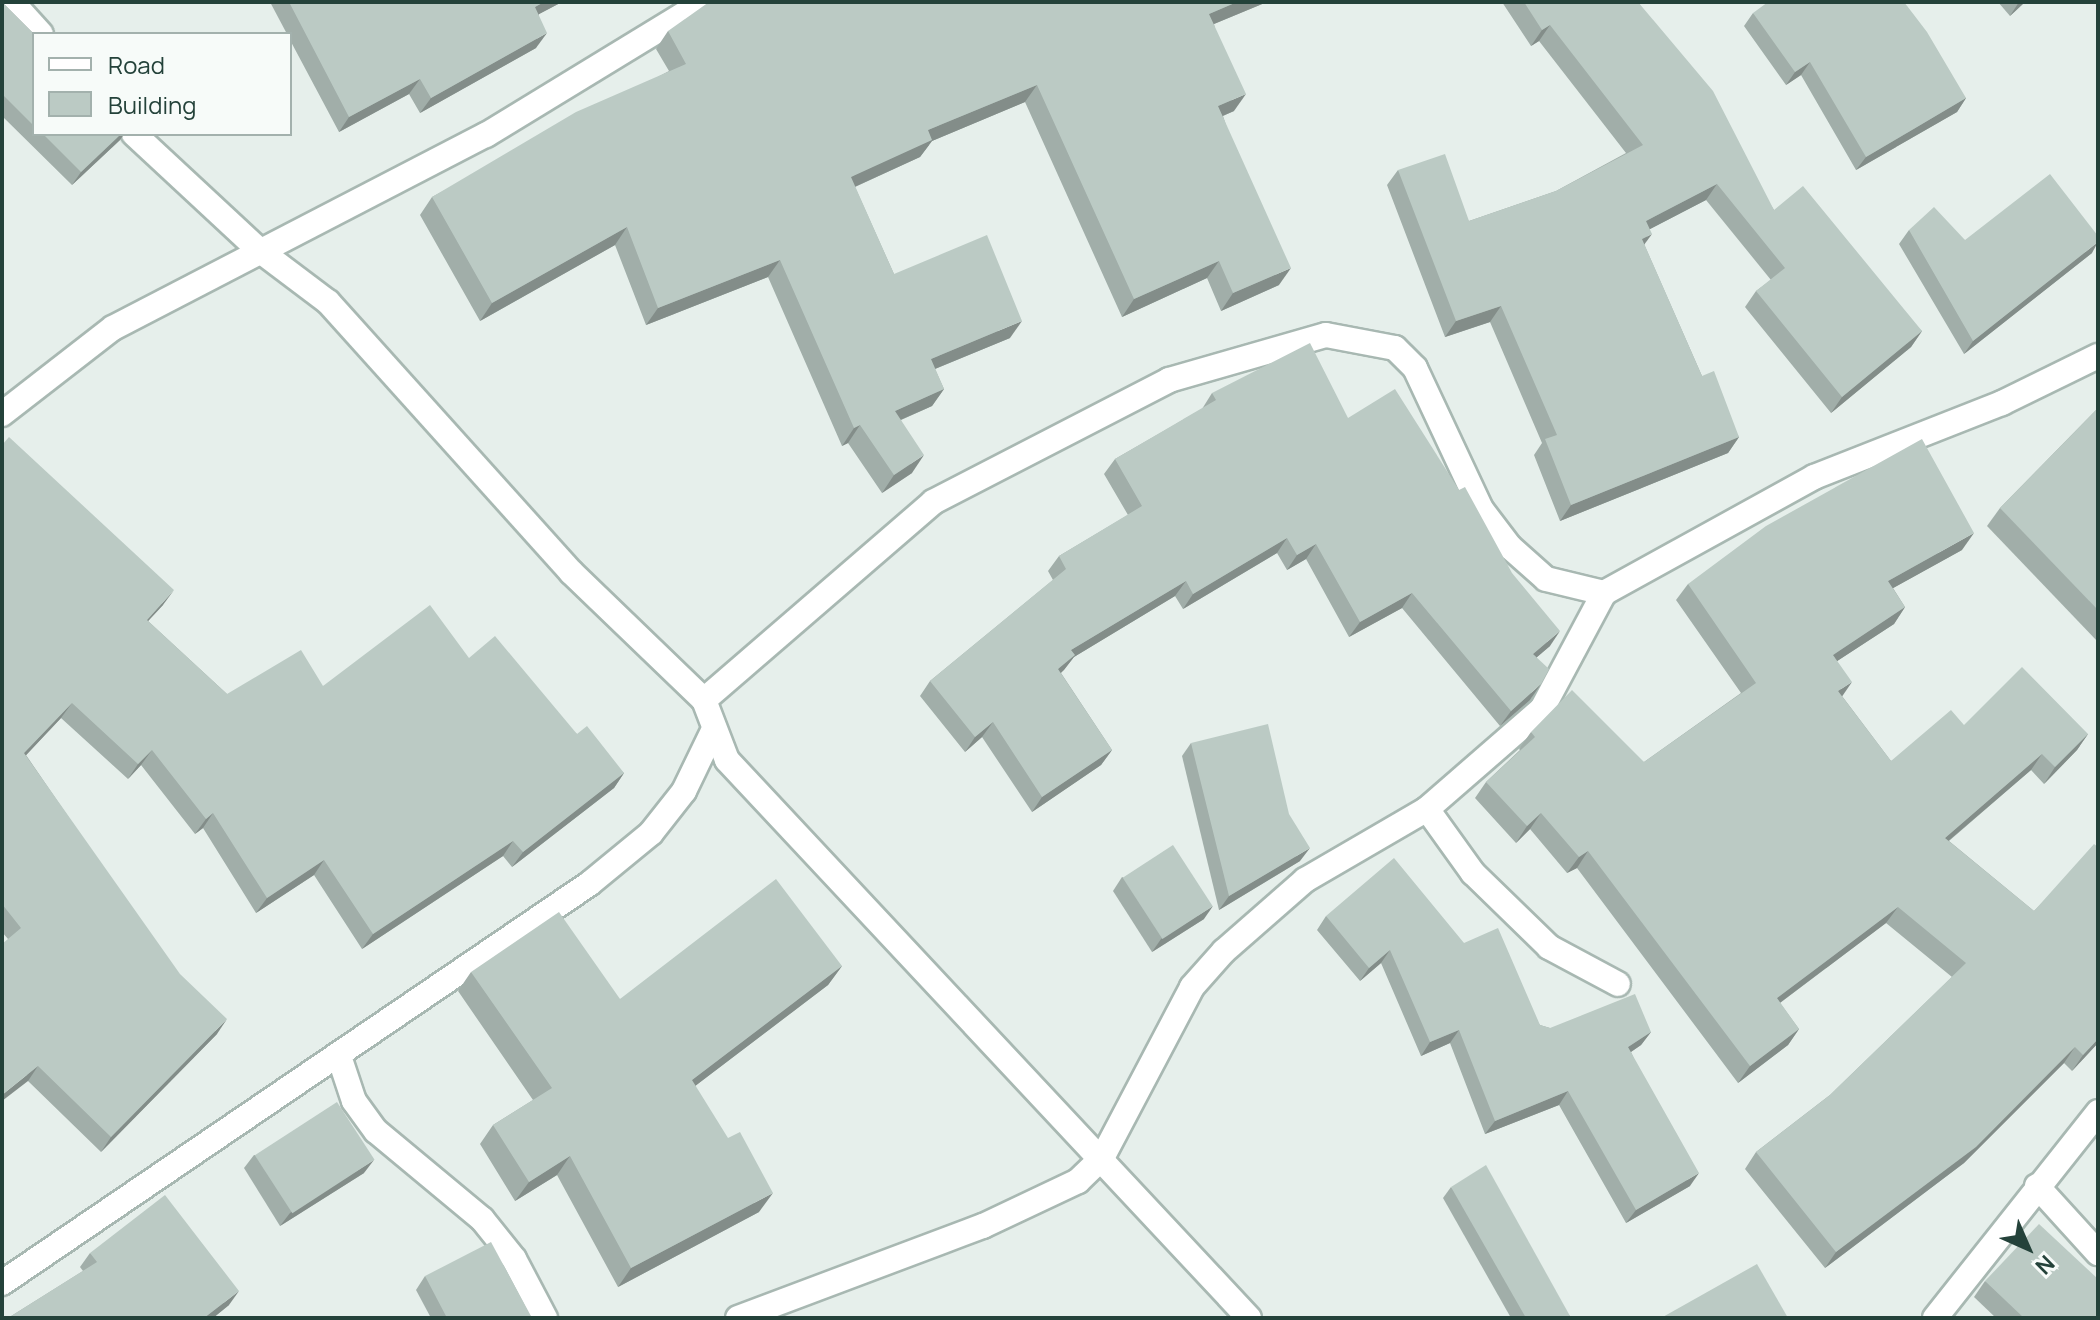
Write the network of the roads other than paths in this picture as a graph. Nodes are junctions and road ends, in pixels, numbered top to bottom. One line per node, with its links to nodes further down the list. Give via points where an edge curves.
1 (12, 2): 3 (street)
2 (704, 2): 5 (street, via 486,135)
3 (39, 32)
4 (136, 136): 5 (street)
5 (259, 250): 7 (street, via 113,328); 9 (street, via 328,302 571,572)
6 (2098, 356): 8 (street, via 2002,403 1814,477)
7 (2, 414)
8 (1604, 593): 9 (street, via 1546,579 1510,547 1481,509 1415,368 1395,348 1326,335 1169,380 933,502); 11 (street, via 1542,709)
9 (704, 700): 10 (street)
10 (712, 733): 13 (street, via 684,791 651,833); 15 (street, via 727,760)
11 (1427, 809): 12 (street, via 1473,873 1549,947); 15 (street, via 1305,880 1224,951 1192,987)
12 (1618, 984)
13 (340, 1059): 18 (street); 19 (street, via 354,1101 376,1131 482,1219 514,1259)
14 (2098, 1112): 16 (street)
15 (1102, 1158): 20 (street, via 1078,1181 983,1226); 21 (street)
16 (2037, 1186): 17 (street); 22 (street)
17 (2098, 1253)
18 (2, 1283)
19 (545, 1318)
20 (738, 1318)
21 (1249, 1318)
22 (1935, 1318)

